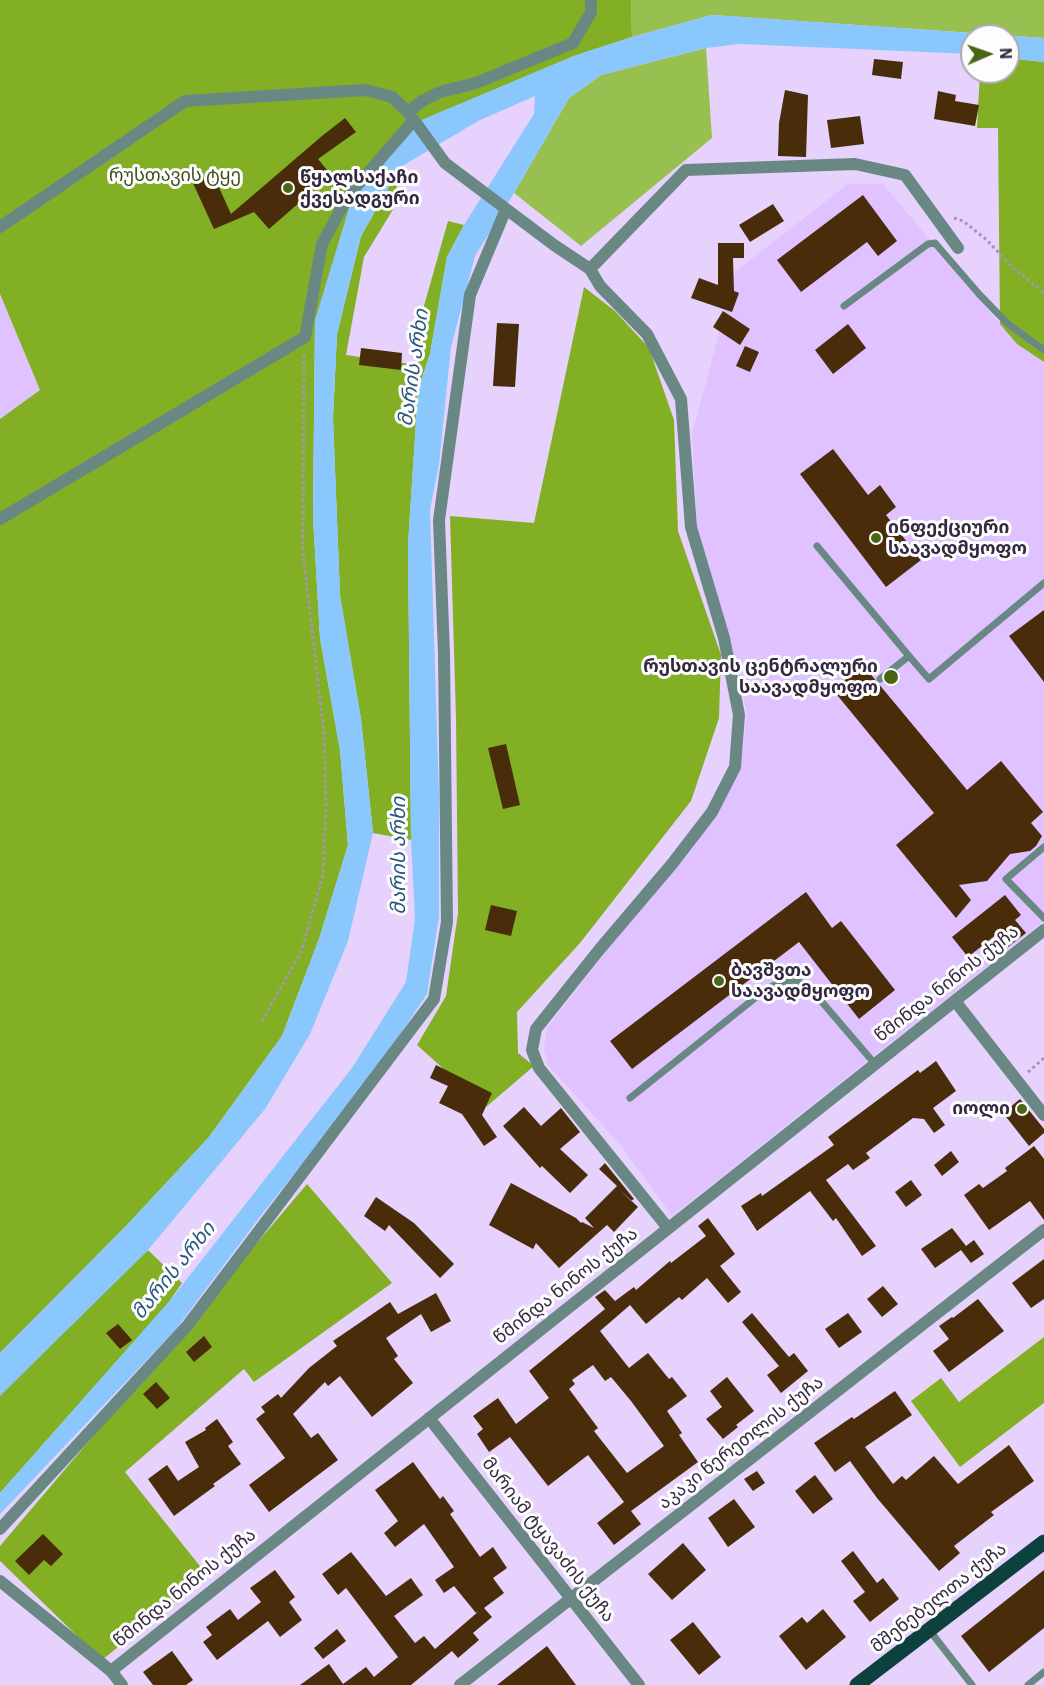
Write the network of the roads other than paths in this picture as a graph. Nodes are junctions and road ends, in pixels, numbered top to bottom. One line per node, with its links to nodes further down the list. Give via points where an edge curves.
1 (591, 0): 2 (street, via 591,12 573,43 476,83 440,92 422,101)
2 (412, 118): 3 (street, via 445,163); 4 (street, via 392,97 365,90 185,100); 9 (street, via 348,196 322,244 304,337)
3 (506, 209): 6 (street); 24 (street, via 470,296 438,520 447,922 434,999 187,1326)
4 (0, 227)
5 (958, 248): 6 (street, via 905,176 855,164 686,170)
6 (590, 269): 21 (street, via 600,286 647,334 681,399 691,527 724,638 740,715 735,767 712,812 536,1029 532,1050 539,1068)
7 (844, 306): 8 (lane, via 928,244 935,243 1008,324)
8 (1044, 350)
9 (0, 519)
10 (818, 546): 12 (lane)
11 (1044, 583): 12 (lane, via 929,679)
12 (909, 656): 13 (lane)
13 (880, 679)
14 (1044, 847): 15 (lane, via 1006,879)
15 (1044, 918)
16 (1044, 930): 17 (street, წმინდა ნინოს ქუჩა)
17 (955, 1000): 18 (street, წმინდა ნინოს ქუჩა); 20 (street)
18 (875, 1064): 19 (lane, via 810,988 795,980 780,982); 21 (street, წმინდა ნინოს ქუჩა)
19 (630, 1098)
20 (1044, 1114)
21 (668, 1228): 23 (street, წმინდა ნინოს ქუჩა)
22 (1044, 1230): 27 (street, აკაკი წერეთლის ქუჩა)
23 (429, 1418): 27 (street, მარიამ ტყავაძის ქუჩა); 29 (street, წმინდა ნინოს ქუჩა)
24 (0, 1529)
25 (1044, 1542): 28 (main road, მშენებელთა ქუჩა)
26 (0, 1581): 29 (street)
27 (571, 1598): 32 (street, აკაკი წერეთლის ქუჩა); 33 (street, მარიამ ტყავაძის ქუჩა)
28 (930, 1631): 34 (main road, მშენებელთა ქუჩა); 35 (lane)
29 (111, 1671): 31 (street)
30 (1044, 1672): 36 (lane)
31 (122, 1685)
32 (460, 1685)
33 (639, 1685)
34 (857, 1685)
35 (972, 1685)
36 (1028, 1685)

